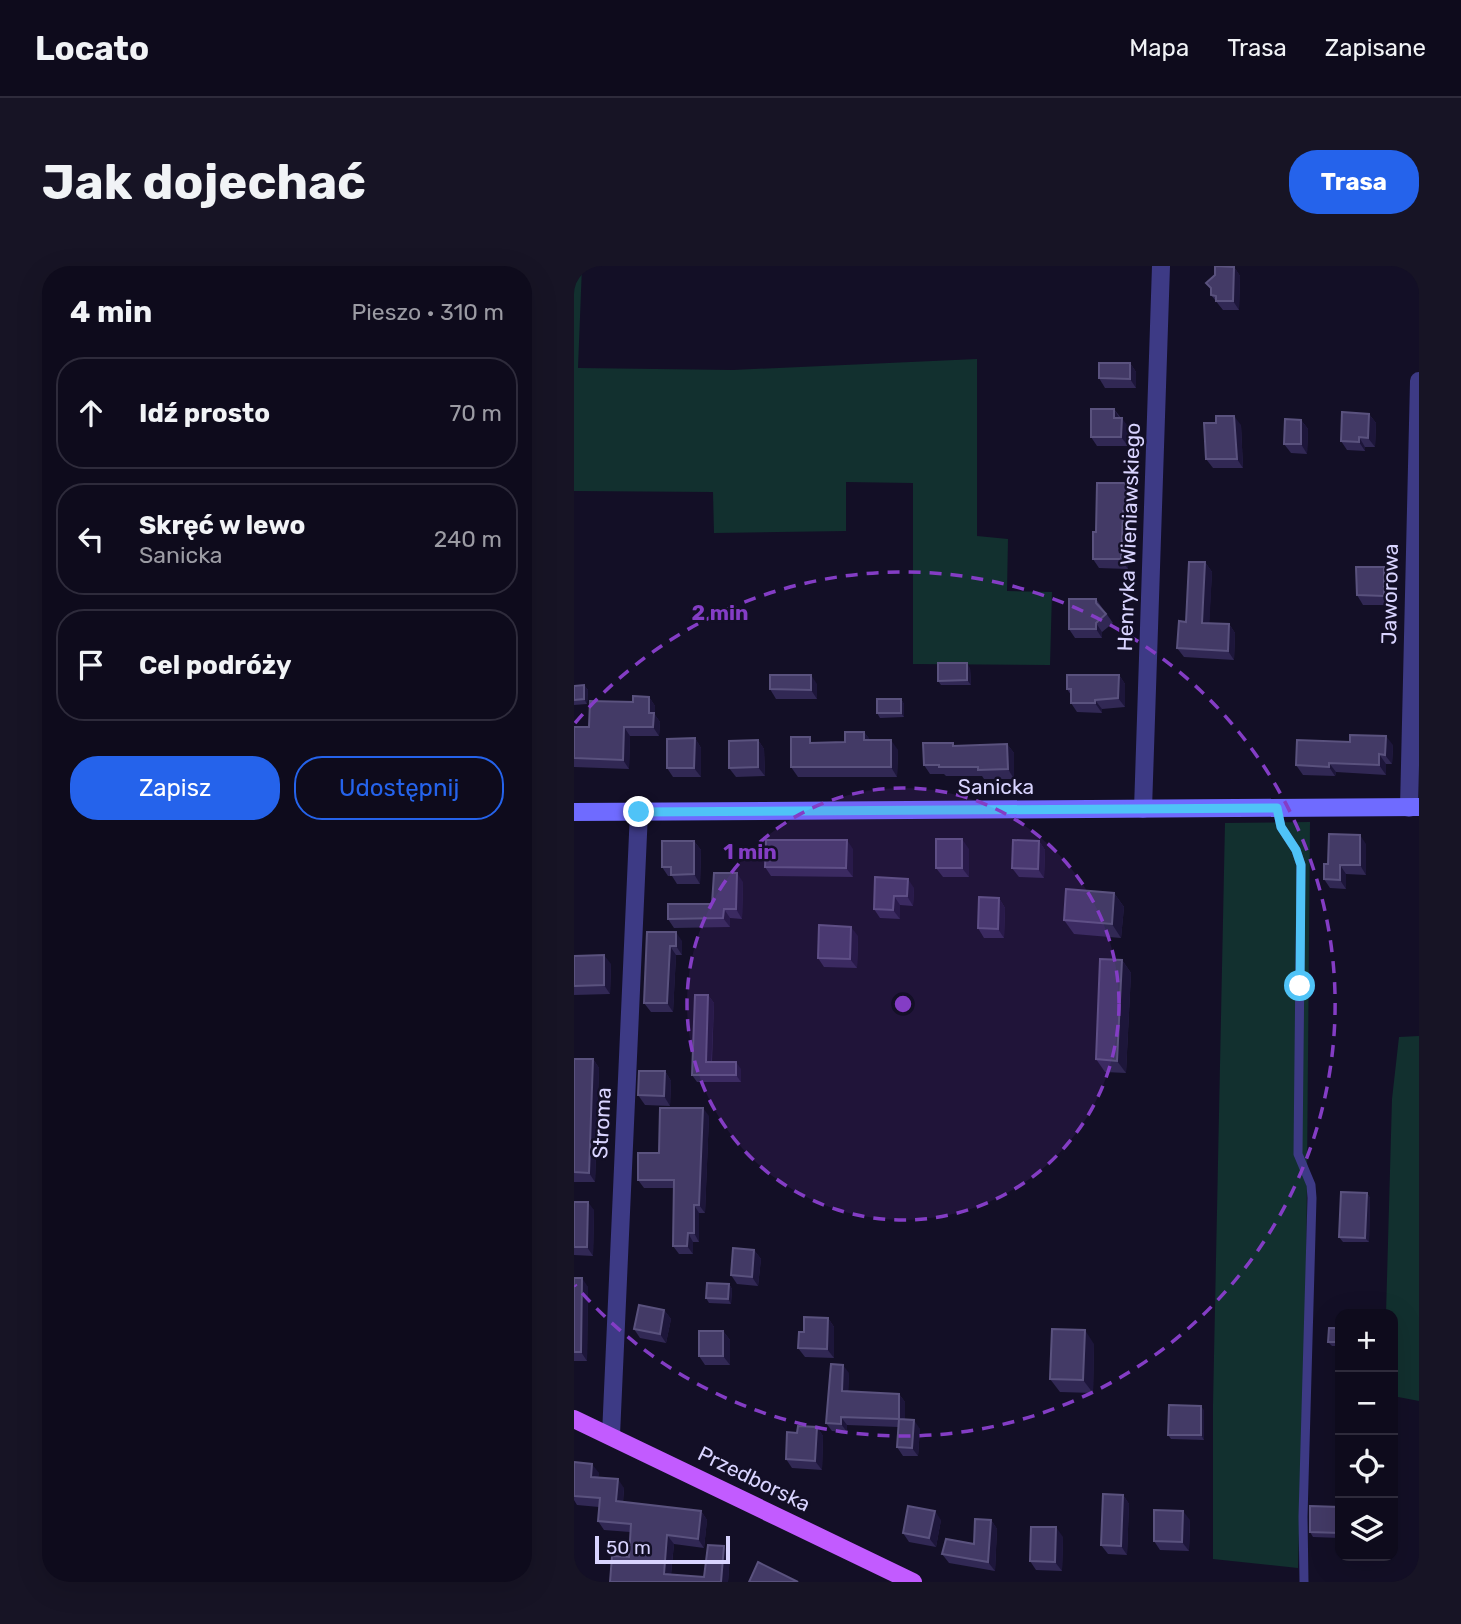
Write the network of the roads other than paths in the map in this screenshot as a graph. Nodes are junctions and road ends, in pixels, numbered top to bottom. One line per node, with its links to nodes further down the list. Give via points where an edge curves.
1 (1161, 266): 5 (street, Henryka Wieniawskiego)
2 (1419, 381): 3 (street, Jaworowa)
3 (1414, 807): 4 (street, Sanicka)
4 (1277, 808): 5 (street, Sanicka); 11 (lane, via 1281,827 1301,865 1298,1153 1312,1198)
5 (1143, 810): 7 (street, Sanicka)
6 (574, 812): 7 (street, Sanicka)
7 (639, 812): 9 (street, Stroma)
8 (574, 1419): 9 (main road, Przedborska)
9 (611, 1435): 10 (main road, Przedborska)
10 (913, 1582)
11 (1304, 1582)

